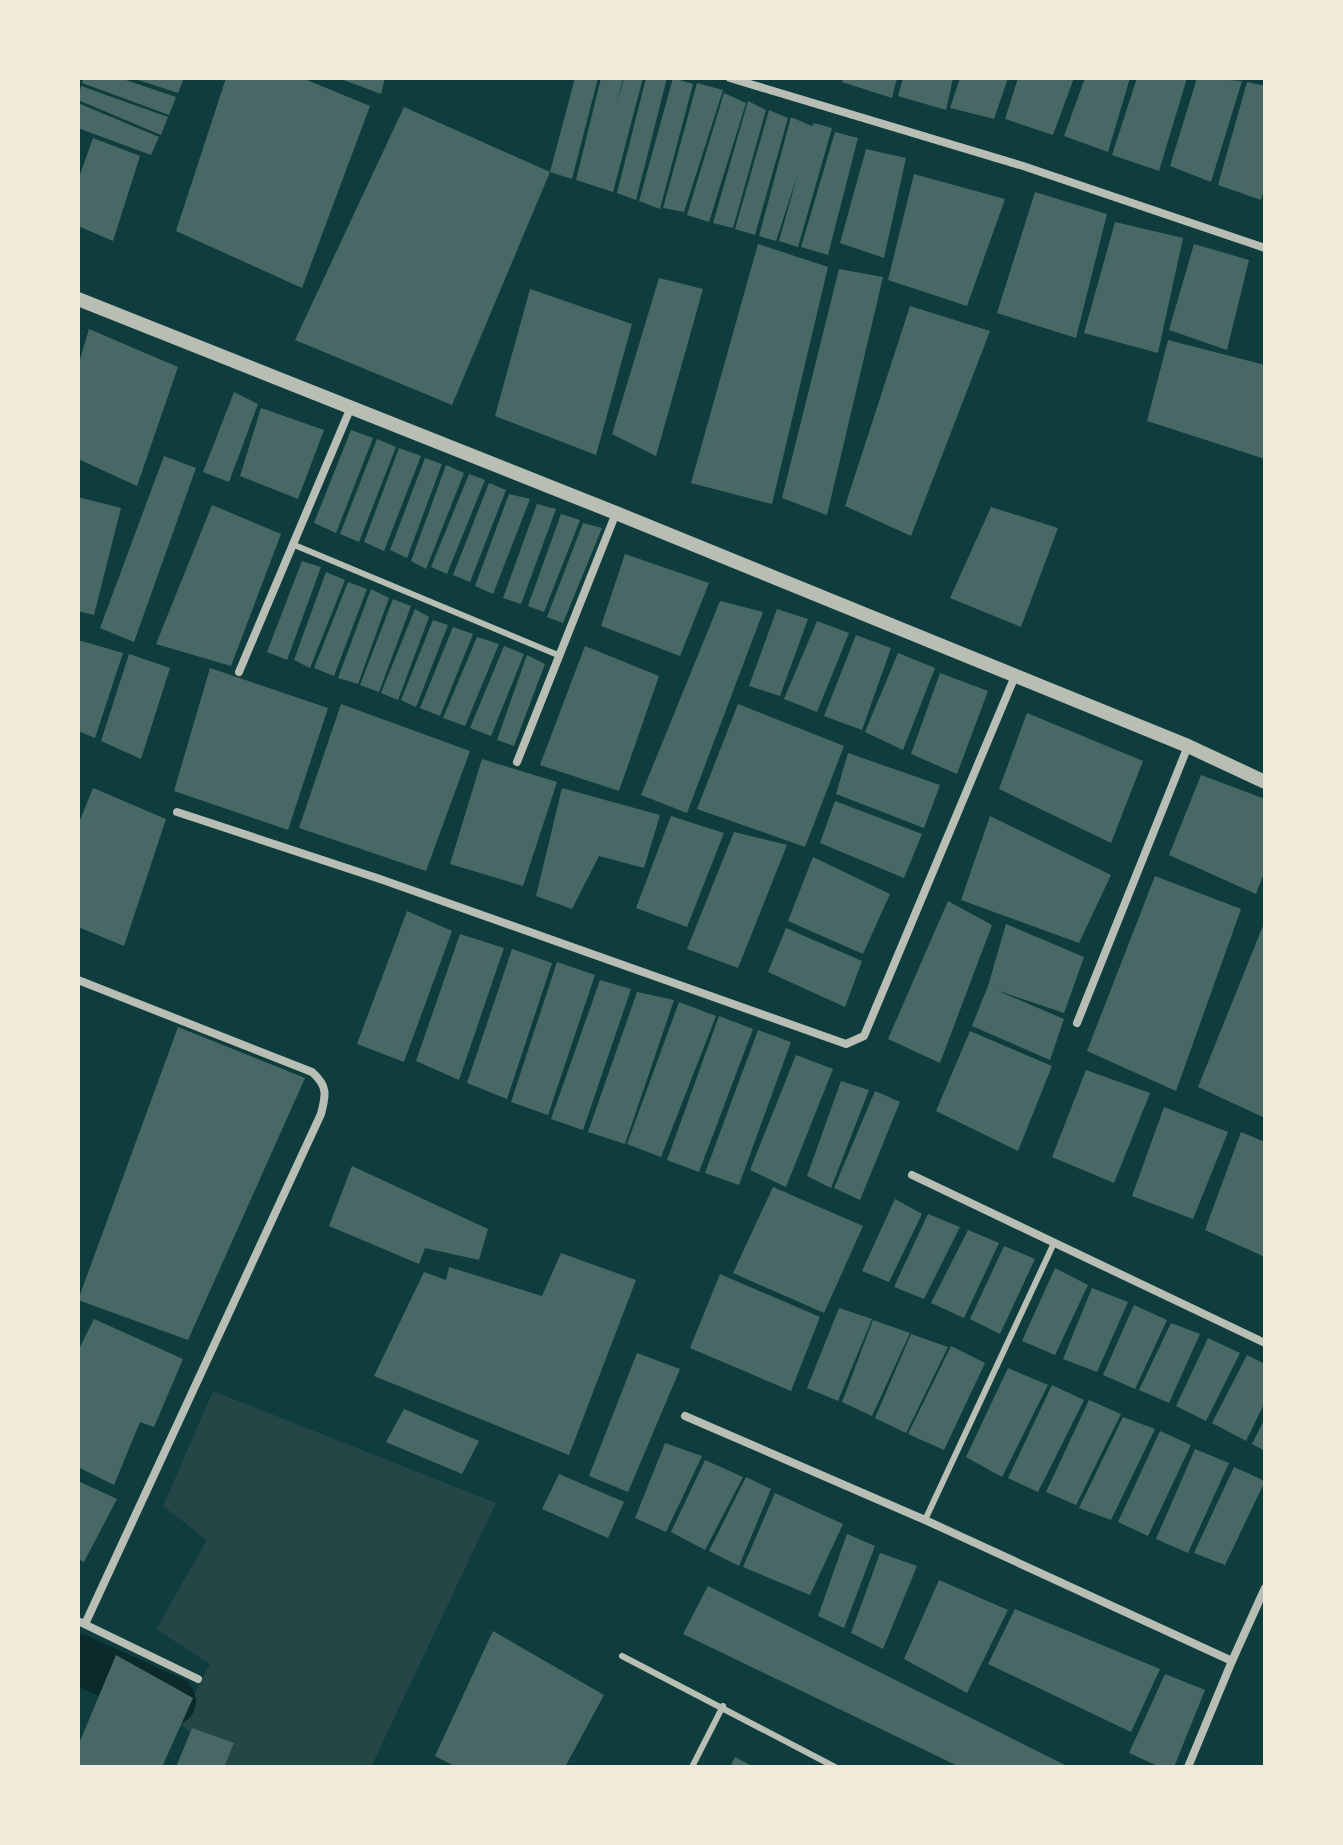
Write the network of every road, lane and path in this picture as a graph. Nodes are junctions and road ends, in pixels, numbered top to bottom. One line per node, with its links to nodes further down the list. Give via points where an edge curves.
1 (730, 78): 2 (street, via 1023,166)
2 (1265, 248)
3 (78, 299): 4 (street)
4 (351, 407): 5 (street); 6 (street)
5 (616, 513): 7 (street); 9 (street)
6 (292, 544): 7 (lane); 8 (street)
7 (558, 655): 11 (street)
8 (239, 672)
9 (1015, 676): 10 (street); 13 (street, via 864,1036 846,1044)
10 (1188, 746): 12 (street); 15 (street)
11 (517, 762)
12 (1265, 782)
13 (177, 812)
14 (78, 980): 22 (street, via 312,1072 327,1092)
15 (1077, 1023)
16 (912, 1175): 17 (street)
17 (1054, 1243): 18 (street); 20 (lane)
18 (1265, 1343)
19 (685, 1416): 20 (street)
20 (925, 1520): 24 (street)
21 (1265, 1588): 24 (street)
22 (82, 1622): 25 (street)
23 (622, 1656): 26 (lane)
24 (1232, 1661): 29 (street)
25 (198, 1679)
26 (723, 1706): 27 (lane); 28 (lane)
27 (692, 1767)
28 (835, 1767)
29 (1188, 1767)

